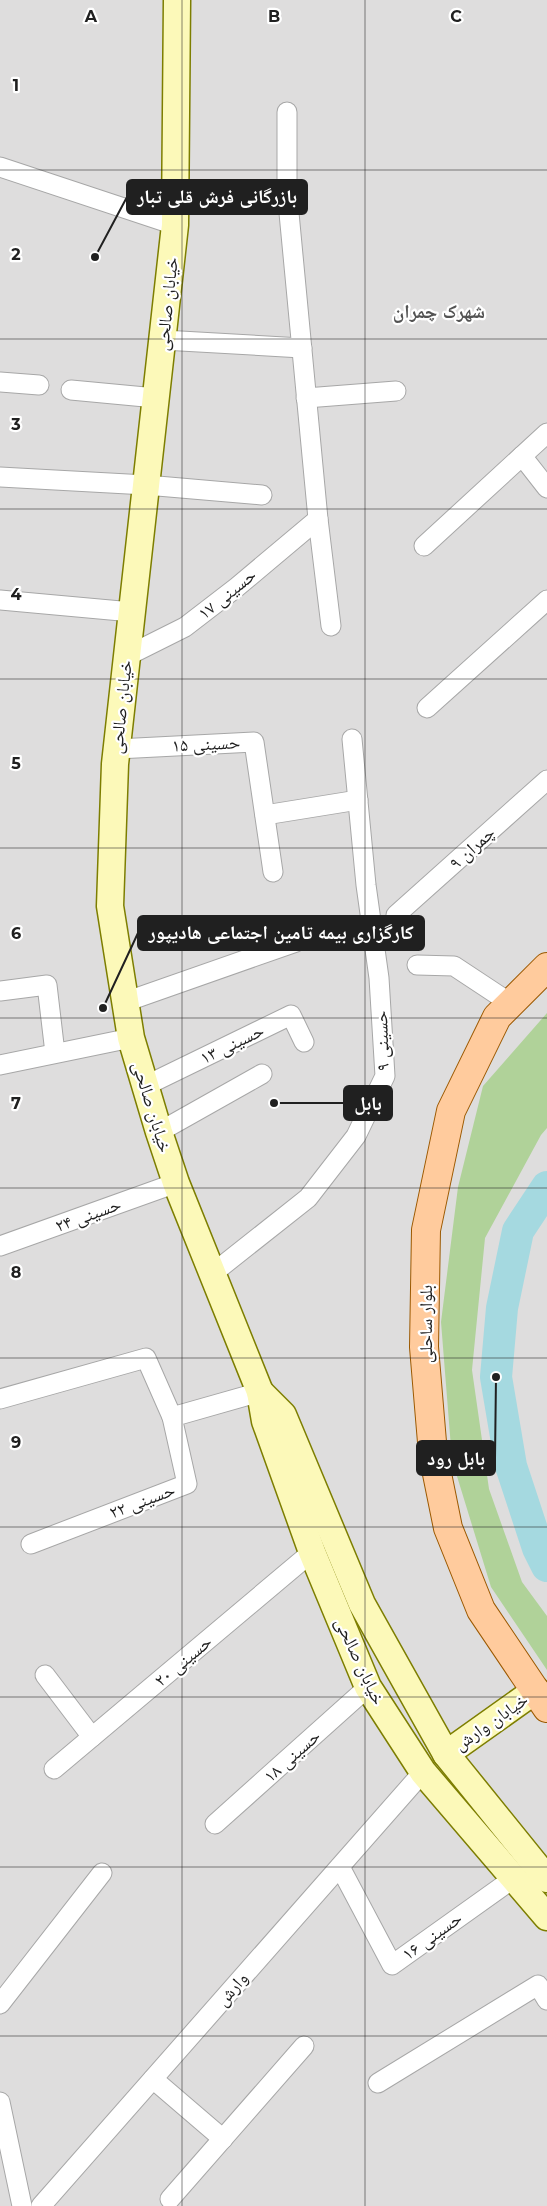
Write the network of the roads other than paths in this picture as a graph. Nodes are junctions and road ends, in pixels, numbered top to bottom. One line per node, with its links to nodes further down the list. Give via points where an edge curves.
1 (177, 0): 4 (main road, خيابان صالحی)
2 (287, 112): 6 (street, via 287,192)
3 (0, 167): 4 (street)
4 (176, 226): 5 (main road, خيابان صالحی)
5 (162, 340): 6 (street); 11 (main road, خيابان صالحی)
6 (302, 348): 12 (street)
7 (0, 382): 8 (street)
8 (39, 385)
9 (71, 390): 11 (street)
10 (396, 391): 12 (street)
11 (156, 398): 16 (main road, خيابان صالحی)
12 (306, 398): 19 (street)
13 (547, 433): 14 (street)
14 (522, 456): 17 (street); 20 (street)
15 (0, 477): 16 (street)
16 (146, 485): 18 (street); 23 (main road, خيابان صالحی)
17 (547, 488)
18 (262, 494)
19 (318, 519): 24 (street); 25 (street, حسینی ۱۷, via 185,627)
20 (424, 546)
21 (0, 600): 23 (street)
22 (547, 600): 26 (street)
23 (132, 612): 25 (main road, خيابان صالحی)
24 (331, 626)
25 (127, 656): 28 (main road, خيابان صالحی)
26 (427, 708)
27 (352, 740): 30 (street, حسینی ٩)
28 (117, 749): 31 (street, حسینی ۱۵, via 254,742); 38 (main road, خيابان صالحی, via 110,906)
29 (547, 780): 33 (street, چمران ۹)
30 (358, 800): 31 (street); 49 (street, حسینی ٩, via 379,978 385,1076 356,1136 308,1198)
31 (265, 816): 32 (street, حسینی ۱۵)
32 (273, 872)
33 (396, 915)
34 (296, 942): 38 (street)
35 (417, 965): 39 (street, via 454,966)
36 (547, 967): 39 (main road, بلوار ساحلی)
37 (0, 991): 42 (street, via 47,985)
38 (125, 1002): 40 (main road, خيابان صالحی)
39 (510, 1004): 57 (main road, بلوار ساحلی, via 497,1017 451,1111 426,1230 424,1347 433,1454 448,1528 481,1610)
40 (131, 1038): 42 (street); 45 (main road, خيابان صالحی)
41 (304, 1042): 45 (street, حسینی ۱۳, via 291,1014)
42 (55, 1053): 43 (street)
43 (0, 1065)
44 (262, 1074): 46 (street)
45 (145, 1086): 46 (main road, خيابان صالحی)
46 (159, 1132): 47 (main road, خيابان صالحی)
47 (176, 1183): 48 (street, حسینی ۲۴); 49 (main road, خيابان صالحی)
48 (0, 1246)
49 (212, 1274): 50 (main road, خيابان صالحی)
50 (260, 1392): 52 (street); 54 (main road, خيابان صالحی, via 265,1421); 59 (main road, خيابان صالحی, via 283,1415 362,1604)
51 (0, 1399): 52 (street, via 146,1358)
52 (172, 1417): 53 (street, حسینی ۲۲, via 187,1484)
53 (31, 1544)
54 (312, 1552): 56 (main road, خيابان صالحی); 58 (street, حسینی ٢٠)
55 (45, 1675): 58 (street)
56 (368, 1687): 61 (main road, خيابان صالحی); 62 (street, حسینی ۱۸)
57 (543, 1693): 59 (main road, خیابان وارش)
58 (92, 1737): 60 (street, حسینی ٢٠)
59 (446, 1754): 66 (main road, خيابان صالحی)
60 (54, 1769)
61 (423, 1772): 63 (street, وارش); 65 (main road, خيابان صالحی)
62 (215, 1824)
63 (340, 1866): 65 (street, حسینی ۱۶, via 392,1965); 71 (street, وارش)
64 (102, 1873): 69 (street)
65 (514, 1878): 67 (main road, خيابان صالحی)
66 (547, 1879)
67 (547, 1917)
68 (547, 2000): 72 (street, via 538,1985)
69 (0, 2004)
70 (304, 2046): 74 (street)
71 (153, 2079): 74 (street); 77 (street, وارش)
72 (378, 2083)
73 (0, 2102): 76 (street)
74 (223, 2139): 75 (street)
75 (170, 2199)
76 (22, 2206)
77 (41, 2206)

